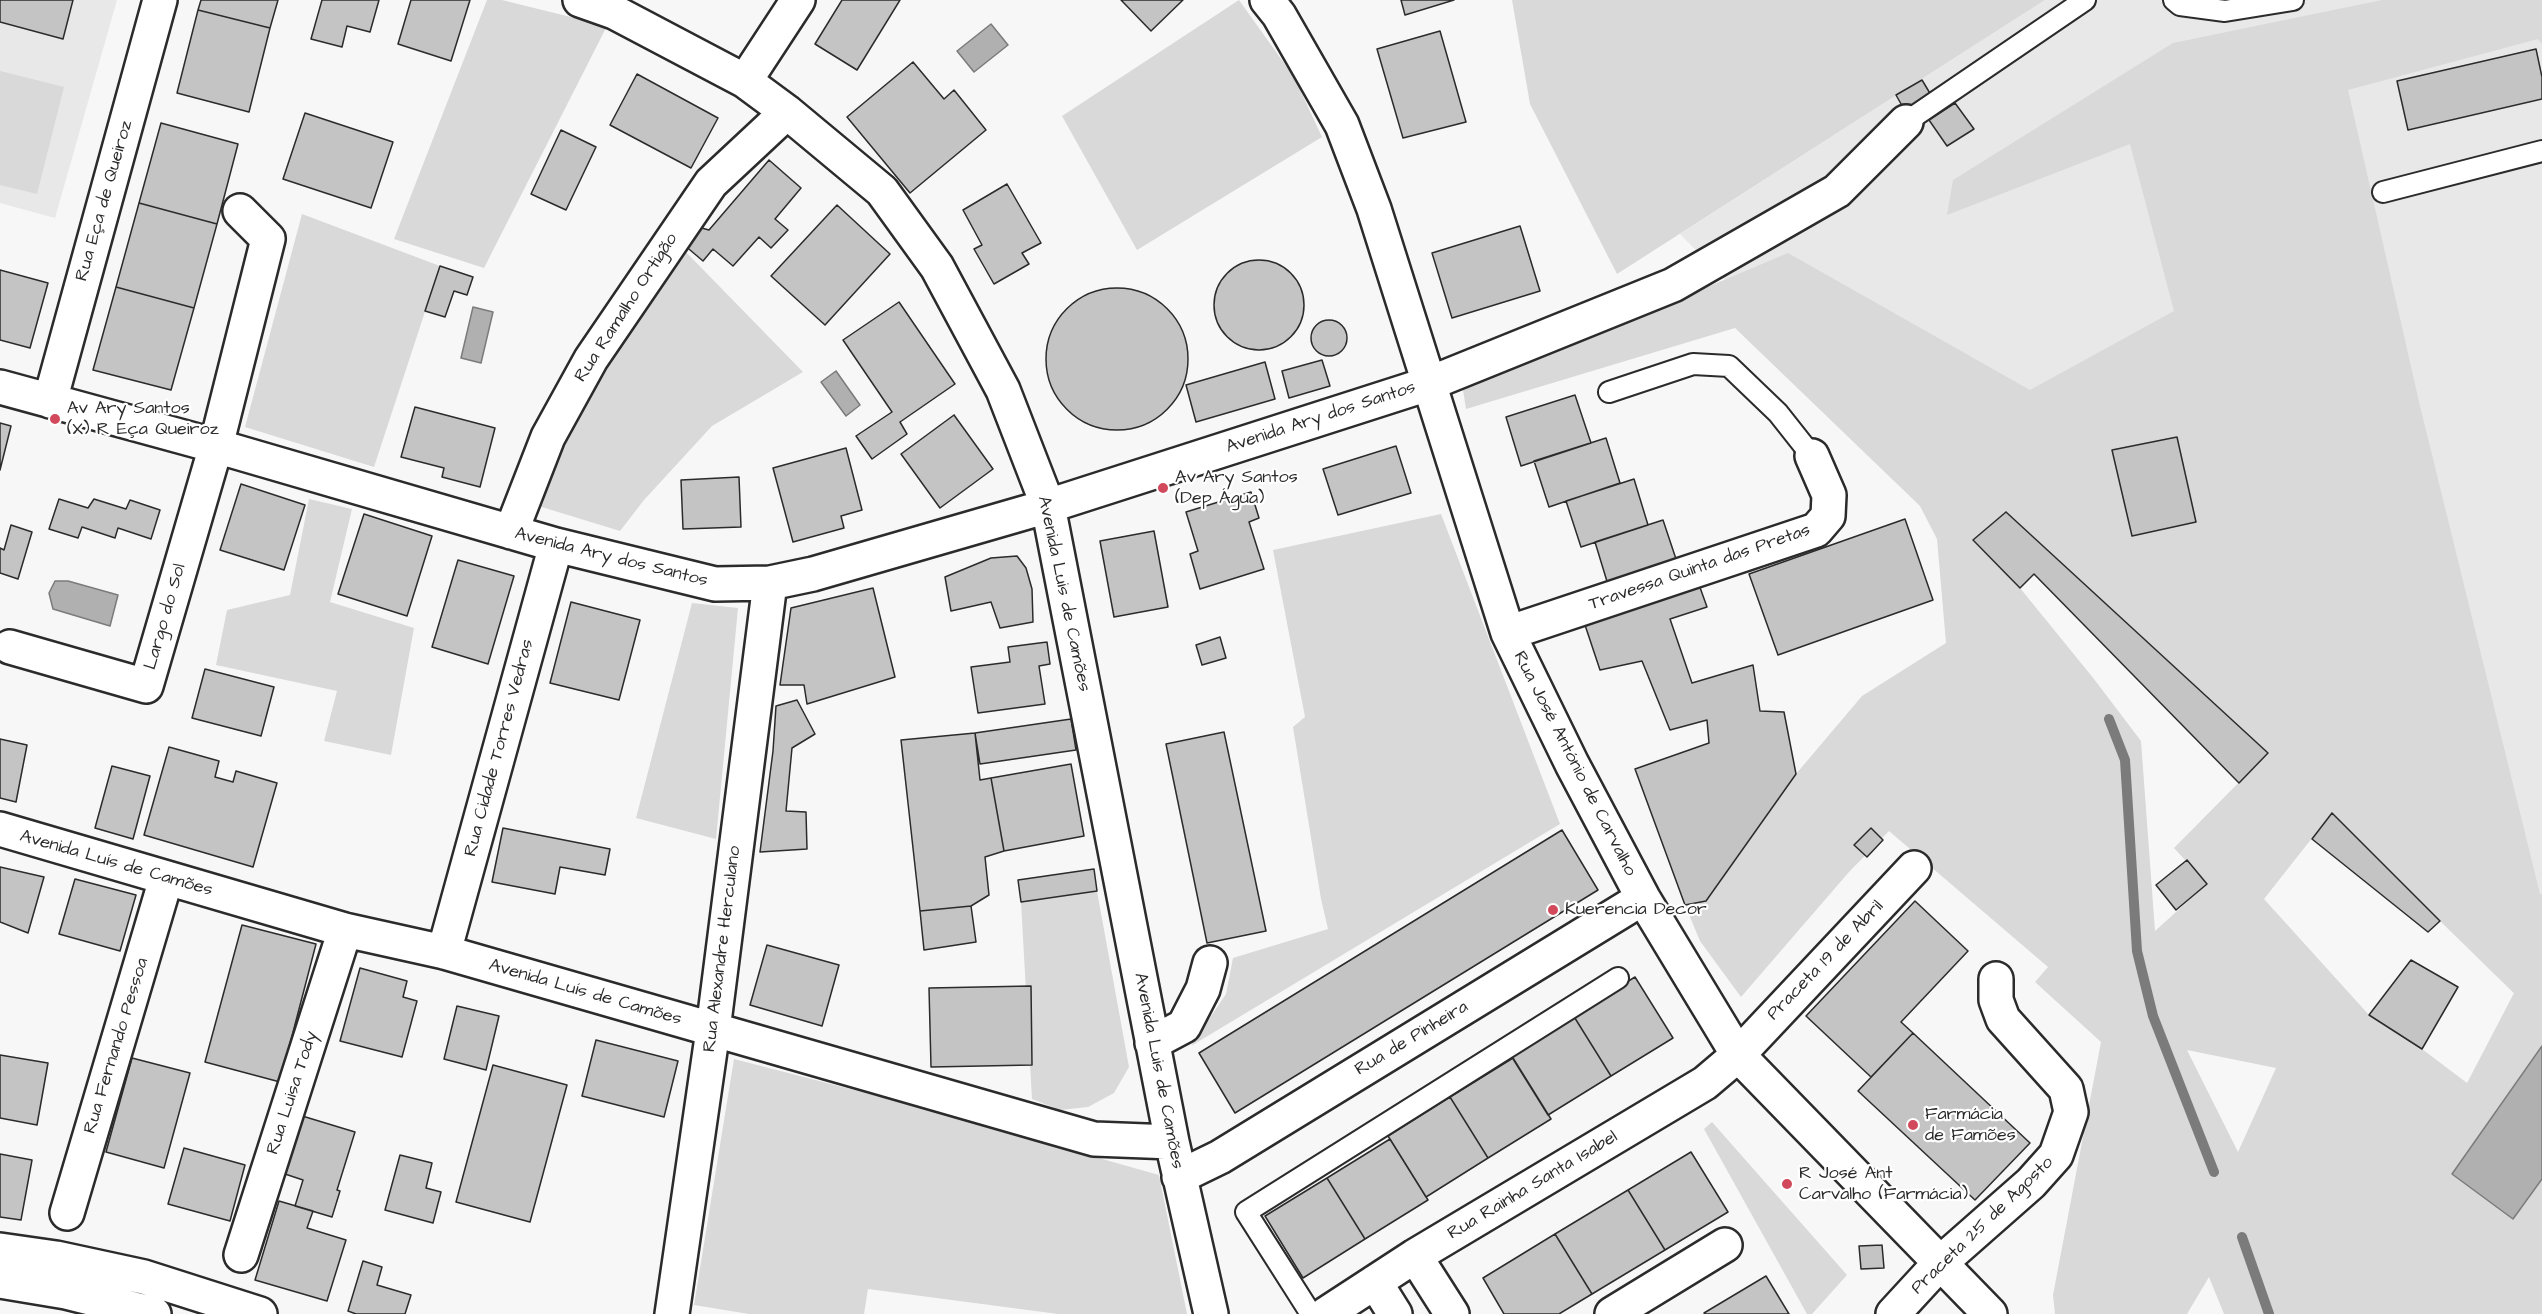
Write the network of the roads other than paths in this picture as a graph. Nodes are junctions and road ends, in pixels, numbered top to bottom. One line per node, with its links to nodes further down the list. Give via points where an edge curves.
1 (160, 0): 17 (street, Rua Eça de Queiroz)
2 (580, 0): 8 (street, Avenida Luis de Camões, via 614,12)
3 (798, 0): 8 (street)
4 (2085, 0): 10 (lane)
5 (2174, 0): 6 (lane, via 2180,5 2225,11)
6 (2293, 0)
7 (1279, 5): 14 (street, Rua José António de Carvalho, via 1342,124 1374,209)
8 (745, 81): 9 (street, Avenida Luis de Camões)
9 (787, 112): 20 (street, Avenida Luis de Camões, via 882,191 937,267 1003,390); 21 (street, Rua Ramalho Ortigão, via 711,183 591,359 548,436)
10 (1906, 122): 14 (street, Avenida Ary dos Santos, via 1837,191 1673,285)
11 (2542, 151): 12 (lane)
12 (2383, 192)
13 (240, 211): 18 (street, via 268,239)
14 (1428, 384): 20 (street, Avenida Ary dos Santos); 24 (street, Rua José António de Carvalho)
15 (0, 387): 17 (street, Avenida Ary dos Santos)
16 (1609, 393): 19 (lane, via 1693,364 1729,366 1778,413)
17 (50, 401): 18 (street, Avenida Ary dos Santos)
18 (216, 446): 21 (street, Avenida Ary dos Santos); 25 (street, Largo do Sol, via 146,686)
19 (1812, 456): 24 (street, Travessa Quinta das Pretas, via 1828,495 1828,516 1816,530)
20 (1048, 506): 23 (street, Avenida Ary dos Santos); 36 (street, Avenida Luis de Camões)
21 (511, 532): 22 (street, Avenida Ary dos Santos)
22 (556, 545): 23 (street, Avenida Ary dos Santos, via 715,584); 31 (street, Rua Cidade Torres Vedras)
23 (770, 583): 35 (street, Rua Alexandre Herculano)
24 (1508, 633): 29 (street, Rua José António de Carvalho)
25 (10, 647)
26 (0, 829): 28 (street, Avenida Luís de Camões)
27 (1914, 868): 37 (street, Praceta 19 de Abril)
28 (166, 879): 30 (street, Avenida Luís de Camões); 40 (street, Rua Fernando Pessoa)
29 (1643, 898): 37 (street, Rua José António de Carvalho); 39 (street, Rua de Pinheira, via 1220,1157)
30 (345, 930): 31 (street, Avenida Luís de Camões); 43 (street, Rua Luisa Tody)
31 (444, 952): 35 (street, Avenida Luís de Camões)
32 (1210, 963): 36 (street, via 1203,989 1184,1026)
33 (1618, 978): 52 (lane, via 1246,1212)
34 (1996, 979): 45 (street, Praceta 25 de Agosto, via 1996,1000 2003,1019 2066,1089 2071,1112 2056,1155 2031,1183)
35 (713, 1030): 38 (street, Avenida Luís de Camões, via 1094,1139); 50 (street, Rua Alexandre Herculano)
36 (1152, 1043): 38 (street, Avenida Luis de Camões)
37 (1738, 1055): 44 (street, Rua Rainha Santa Isabel, via 1705,1083); 45 (street, Rua José António de Carvalho)
38 (1172, 1142): 39 (street, Avenida Luis de Camões)
39 (1179, 1177): 51 (street, Avenida Luis de Camões)
40 (67, 1213)
41 (1725, 1245): 56 (street)
42 (0, 1250): 49 (street, via 144,1278)
43 (241, 1255)
44 (1415, 1256): 47 (street, Rua Rainha Santa Isabel); 55 (street)
45 (1939, 1264): 57 (street, Praceta 25 de Agosto); 58 (street, Rua José António de Carvalho)
46 (0, 1281): 48 (street, via 66,1292)
47 (1375, 1282): 53 (street, Rua Rainha Santa Isabel); 54 (street)
48 (154, 1314)
49 (260, 1314)
50 (672, 1314)
51 (1210, 1314)
52 (1311, 1314)
53 (1326, 1314)
54 (1395, 1314)
55 (1452, 1314)
56 (1612, 1314)
57 (1893, 1314)
58 (1990, 1314)

